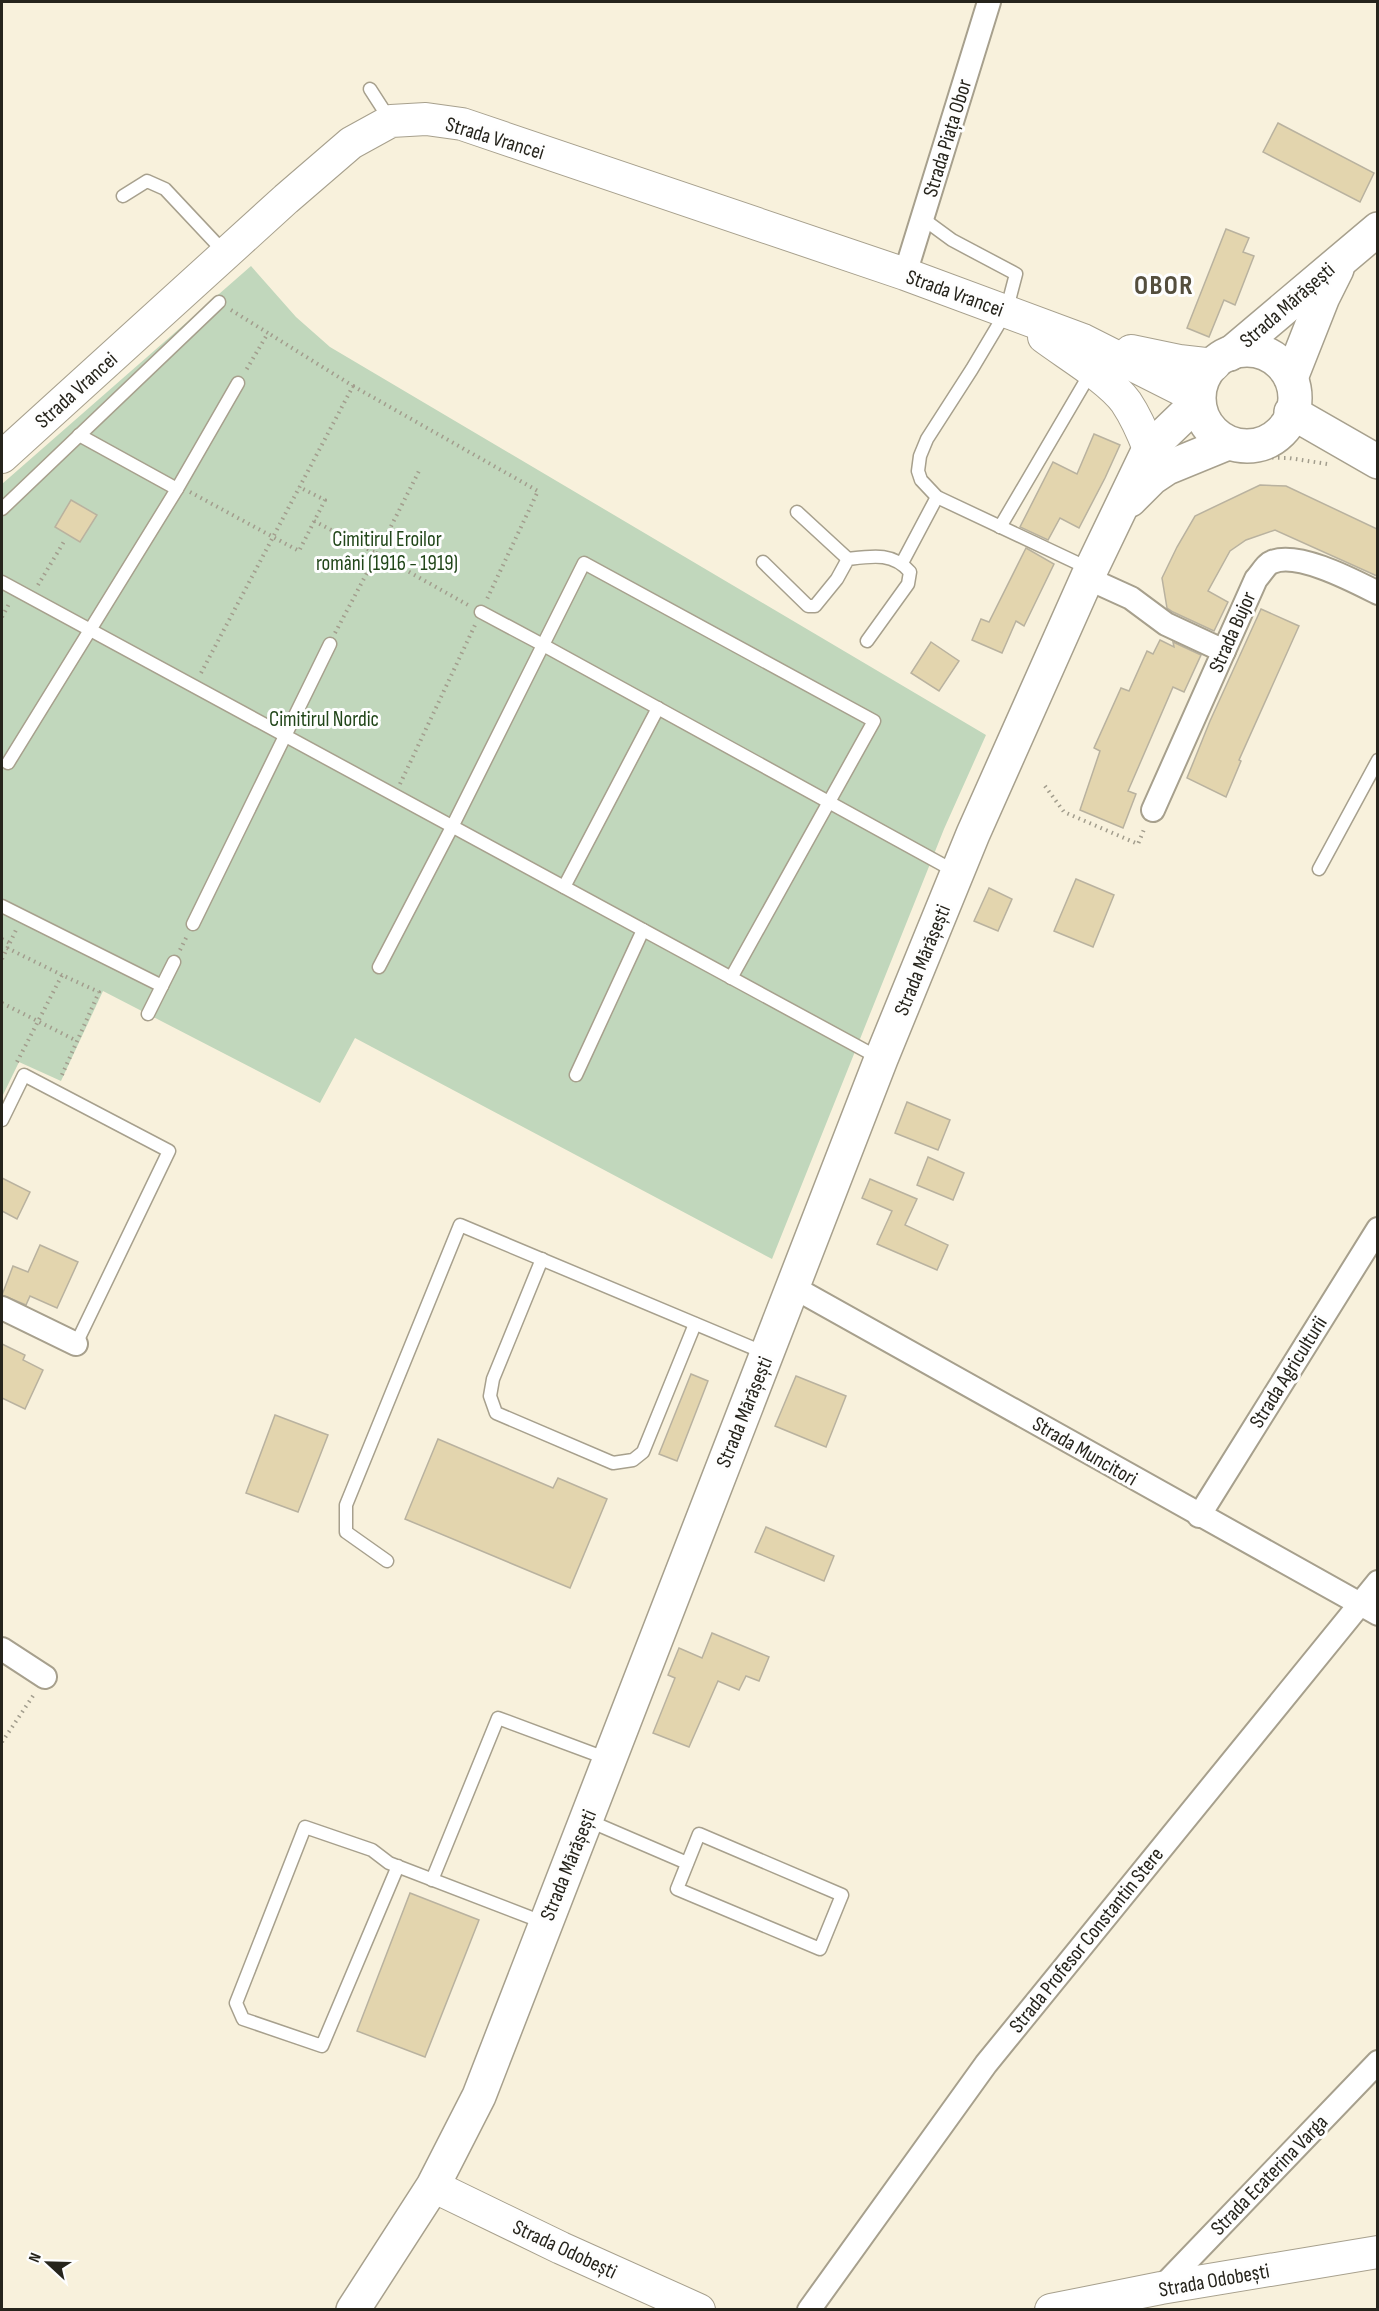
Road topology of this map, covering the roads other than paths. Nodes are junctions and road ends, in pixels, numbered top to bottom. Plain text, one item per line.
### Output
1 (989, 2) edge
2 (370, 89) dead end
3 (391, 121) junction
4 (123, 196) dead end
5 (922, 218) junction
6 (1377, 229) edge
7 (226, 254) junction
8 (1344, 256) junction
9 (905, 274) junction
10 (219, 302) road end
11 (1009, 313) junction
12 (1083, 340) junction
13 (1222, 359) junction
14 (1091, 372) junction
15 (1292, 378) junction
16 (238, 383) road end
17 (1198, 400) junction
18 (1291, 412) junction
19 (79, 435) junction
20 (1149, 449) junction
21 (1237, 450) junction
22 (3, 454) edge
23 (1377, 462) edge
24 (178, 488) junction
25 (937, 497) junction
26 (1123, 507) junction
27 (2, 509) edge
28 (797, 512) dead end
29 (1000, 527) junction
30 (848, 559) junction
31 (763, 562) dead end
32 (902, 562) junction
33 (1089, 574) junction
34 (2, 582) edge
35 (1377, 593) edge
36 (481, 612) road end
37 (90, 631) junction
38 (867, 640) dead end
39 (330, 644) road end
40 (543, 645) junction
41 (1224, 651) junction
42 (657, 708) junction
43 (285, 736) junction
44 (1377, 760) edge
45 (8, 763) dead end
46 (829, 802) junction
47 (1153, 810) road end
48 (452, 827) junction
49 (1319, 869) dead end
50 (958, 873) junction
51 (564, 887) junction
52 (2, 906) edge
53 (193, 924) road end
54 (643, 930) junction
55 (174, 962) road end
56 (379, 967) dead end
57 (731, 978) junction
58 (162, 986) junction
59 (148, 1014) dead end
60 (881, 1059) junction
61 (576, 1075) dead end
62 (2, 1120) edge
63 (1377, 1229) edge
64 (542, 1260) junction
65 (794, 1287) junction
66 (2, 1308) edge
67 (695, 1324) junction
68 (76, 1344) joint
69 (767, 1354) junction
70 (1199, 1516) junction
71 (387, 1561) dead end
72 (1377, 1582) edge
73 (1368, 1609) edge
74 (2, 1649) edge
75 (45, 1677) road end
76 (609, 1760) junction
77 (586, 1820) junction
78 (687, 1863) junction
79 (398, 1866) junction
80 (432, 1880) junction
81 (544, 1923) junction
82 (1377, 2062) edge
83 (433, 2186) junction
84 (1377, 2252) edge
85 (1161, 2288) junction
86 (353, 2310) edge
87 (699, 2310) edge
88 (809, 2310) edge
89 (1051, 2310) edge

1 - 5 street, Strada Piața Obor
2 - 3 lane
3 - 7 street, Strada Vrancei
3 - 9 street, Strada Vrancei
4 - 7 lane
5 - 9 street, Strada Piața Obor
5 - 11 lane
6 - 8 main road, Strada Mărășești
7 - 22 street, Strada Vrancei
8 - 13 main road, Strada Mărășești
8 - 15 main road, Strada Mărășești
9 - 11 street, Strada Vrancei
10 - 19 lane
11 - 12 street, Strada Vrancei
11 - 14 street
11 - 25 lane
12 - 13 street, Strada Vrancei
12 - 17 street, Strada Vrancei
13 - 15 main road
13 - 17 main road
14 - 20 street
14 - 29 lane
15 - 18 main road
16 - 24 lane
17 - 20 main road, Strada Mărășești
17 - 21 main road
18 - 21 main road
18 - 23 main road
19 - 24 lane
19 - 27 lane
20 - 26 main road, Strada Mărășești
21 - 26 main road, Strada Mărășești
24 - 37 lane
25 - 29 lane
25 - 32 lane
26 - 33 main road, Strada Mărășești
28 - 30 lane
29 - 33 lane
30 - 31 lane
30 - 32 lane
32 - 38 lane
33 - 41 street
33 - 50 main road, Strada Mărășești
34 - 37 lane
35 - 41 street, Strada Bujor
36 - 40 lane
37 - 43 lane
37 - 45 lane
39 - 43 lane
40 - 42 lane
40 - 46 lane
40 - 48 lane
41 - 47 street, Strada Bujor
42 - 46 lane
42 - 51 lane
43 - 48 lane
43 - 53 lane
44 - 49 lane
46 - 50 lane
46 - 57 lane
48 - 51 lane
48 - 56 lane
50 - 60 main road, Strada Mărășești
51 - 54 lane
52 - 58 lane
54 - 57 lane
54 - 61 lane
55 - 58 lane
57 - 60 lane
58 - 59 lane
60 - 65 main road, Strada Mărășești
62 - 68 lane
63 - 70 street, Strada Agriculturii
64 - 67 lane
64 - 67 lane
64 - 71 lane
65 - 69 main road, Strada Mărășești
65 - 70 street, Strada Muncitori
66 - 68 street
67 - 69 lane
69 - 76 main road, Strada Mărășești
70 - 73 street, Strada Muncitori
72 - 73 street, Strada Profesor Constantin Stere
73 - 88 street, Strada Profesor Constantin Stere
74 - 75 street
76 - 77 main road, Strada Mărășești
76 - 80 lane
77 - 78 lane
77 - 81 main road, Strada Mărășești
78 - 78 lane
79 - 79 lane
79 - 80 lane
80 - 81 lane
81 - 83 main road, Strada Mărășești
82 - 85 street, Strada Ecaterina Varga
83 - 86 main road, Strada Mărășești
83 - 87 street, Strada Odobești
84 - 85 street, Strada Odobești
85 - 89 street, Strada Odobești

